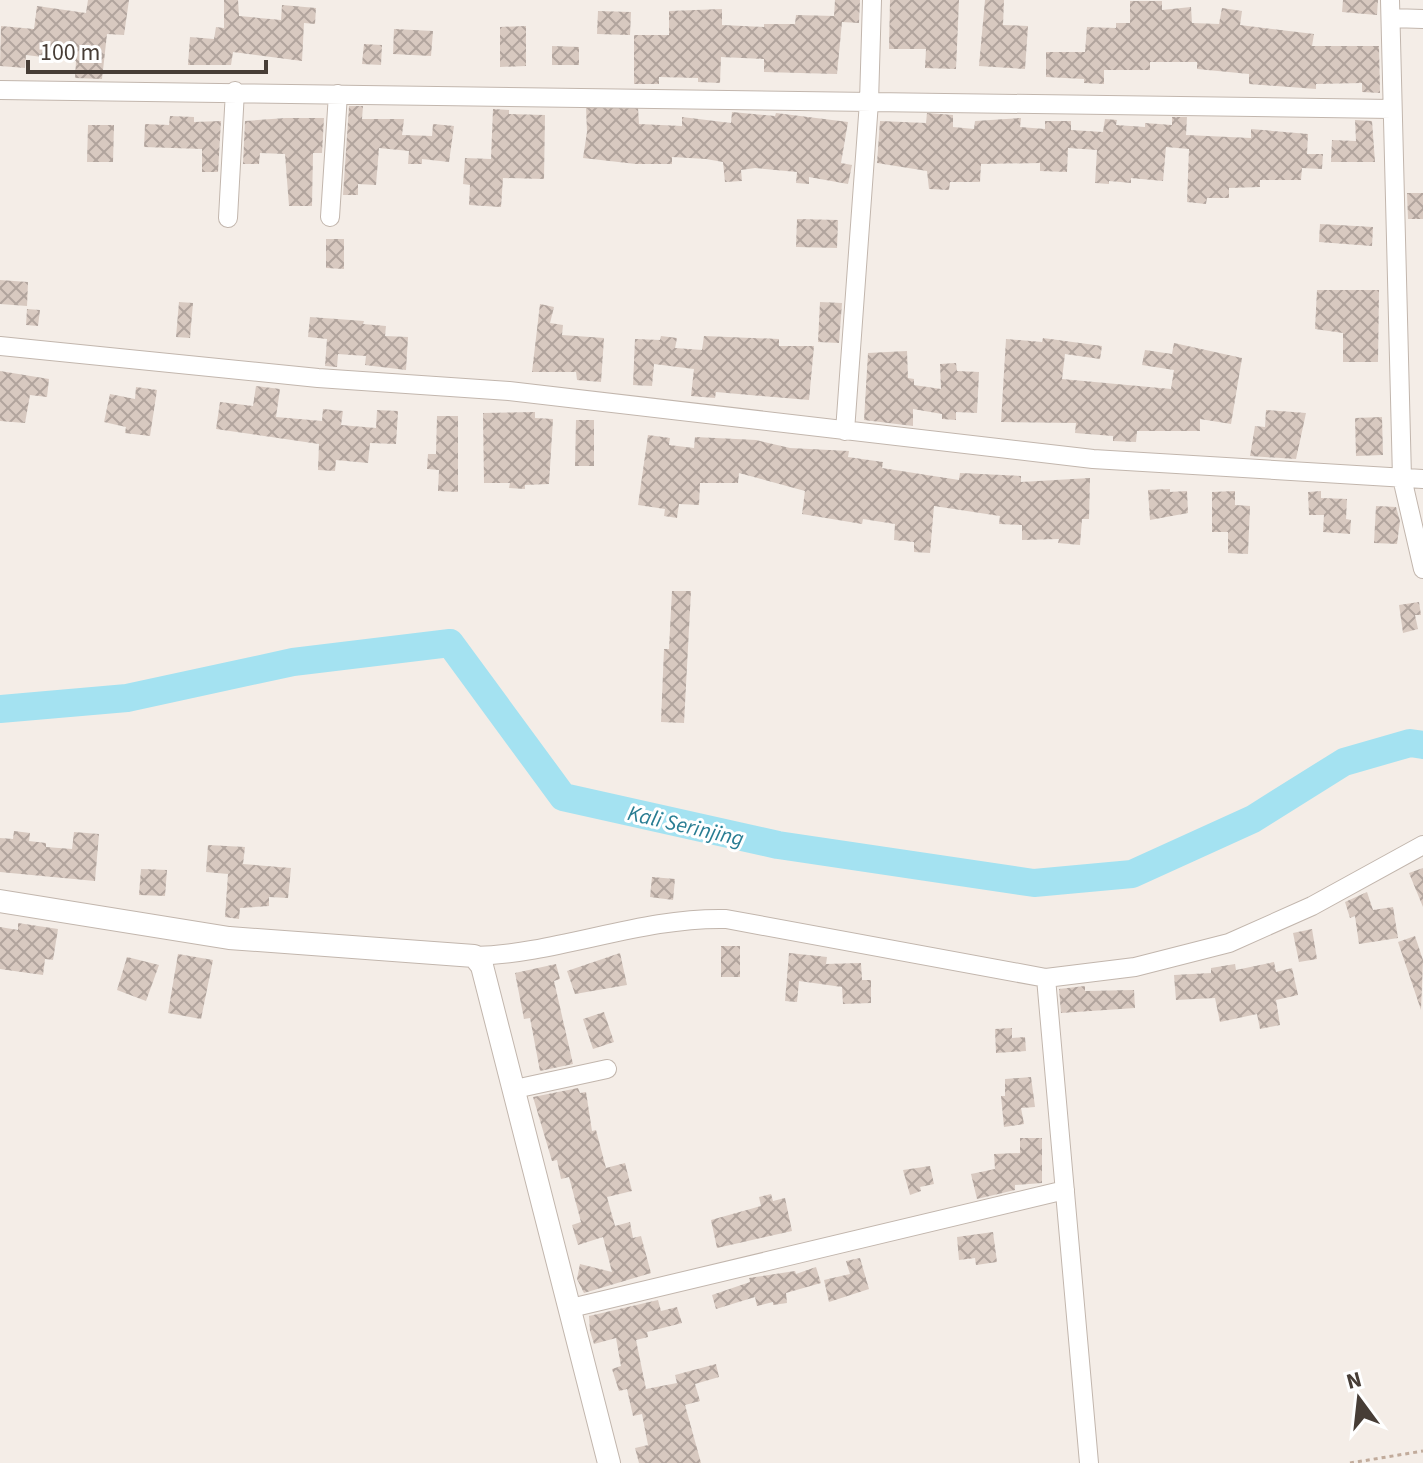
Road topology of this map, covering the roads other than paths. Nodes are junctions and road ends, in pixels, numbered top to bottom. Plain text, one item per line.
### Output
1 (872, 0) edge
2 (1390, 9) edge
3 (1423, 19) edge
4 (0, 90) edge
5 (235, 91) junction
6 (338, 94) junction
7 (869, 102) junction
8 (1392, 109) junction
9 (330, 217) dead end
10 (228, 218) dead end
11 (0, 346) edge
12 (845, 431) junction
13 (1402, 478) junction
14 (1423, 479) edge
15 (1423, 569) edge
16 (1423, 845) edge
17 (0, 901) edge
18 (474, 956) junction
19 (1046, 978) junction
20 (607, 1069) dead end
21 (515, 1089) junction
22 (1065, 1190) junction
23 (571, 1308) junction
24 (609, 1463) edge
25 (1089, 1463) edge

1 - 7 street
2 - 3 street
2 - 8 street
4 - 5 street
5 - 6 street
5 - 10 street
6 - 7 street
6 - 9 street
7 - 8 street
7 - 12 street
8 - 13 street
11 - 12 street
12 - 13 street
13 - 14 street
13 - 15 street
16 - 19 street
17 - 18 street
18 - 19 street
18 - 21 street
19 - 22 street
20 - 21 street
21 - 23 street
22 - 23 street
22 - 25 street
23 - 24 street

